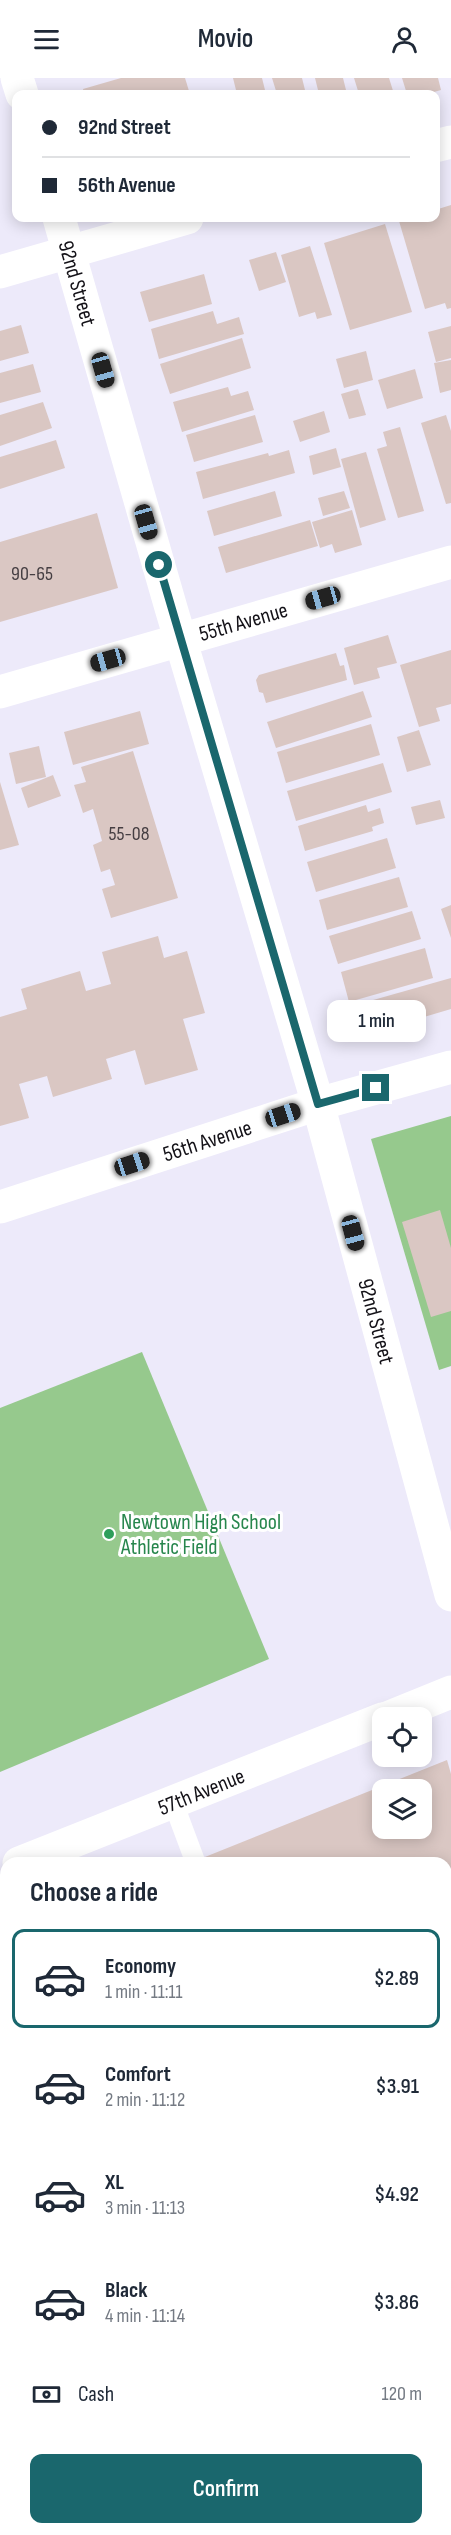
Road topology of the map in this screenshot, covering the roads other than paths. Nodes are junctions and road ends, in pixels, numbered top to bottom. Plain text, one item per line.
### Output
1 (60, 222) edge
2 (173, 222) edge
3 (69, 252) junction
4 (0, 272) edge
5 (451, 562) edge
6 (180, 638) junction
7 (0, 692) edge
8 (451, 1067) edge
9 (318, 1104) junction
10 (0, 1207) edge
11 (451, 1595) edge
12 (451, 1692) edge
13 (414, 1707) edge
14 (372, 1723) edge
15 (173, 1802) junction
16 (34, 1857) edge
17 (194, 1857) edge

1 - 3 street, 92nd Street
2 - 3 street
3 - 4 street
3 - 6 street, 92nd Street
5 - 6 street, 55th Avenue
6 - 7 street, 55th Avenue
6 - 9 street, 92nd Street
8 - 9 street, 56th Avenue
9 - 10 street, 56th Avenue
9 - 11 street, 92nd Street
12 - 13 street
14 - 15 street, 57th Avenue
15 - 16 street, 57th Avenue
15 - 17 lane

